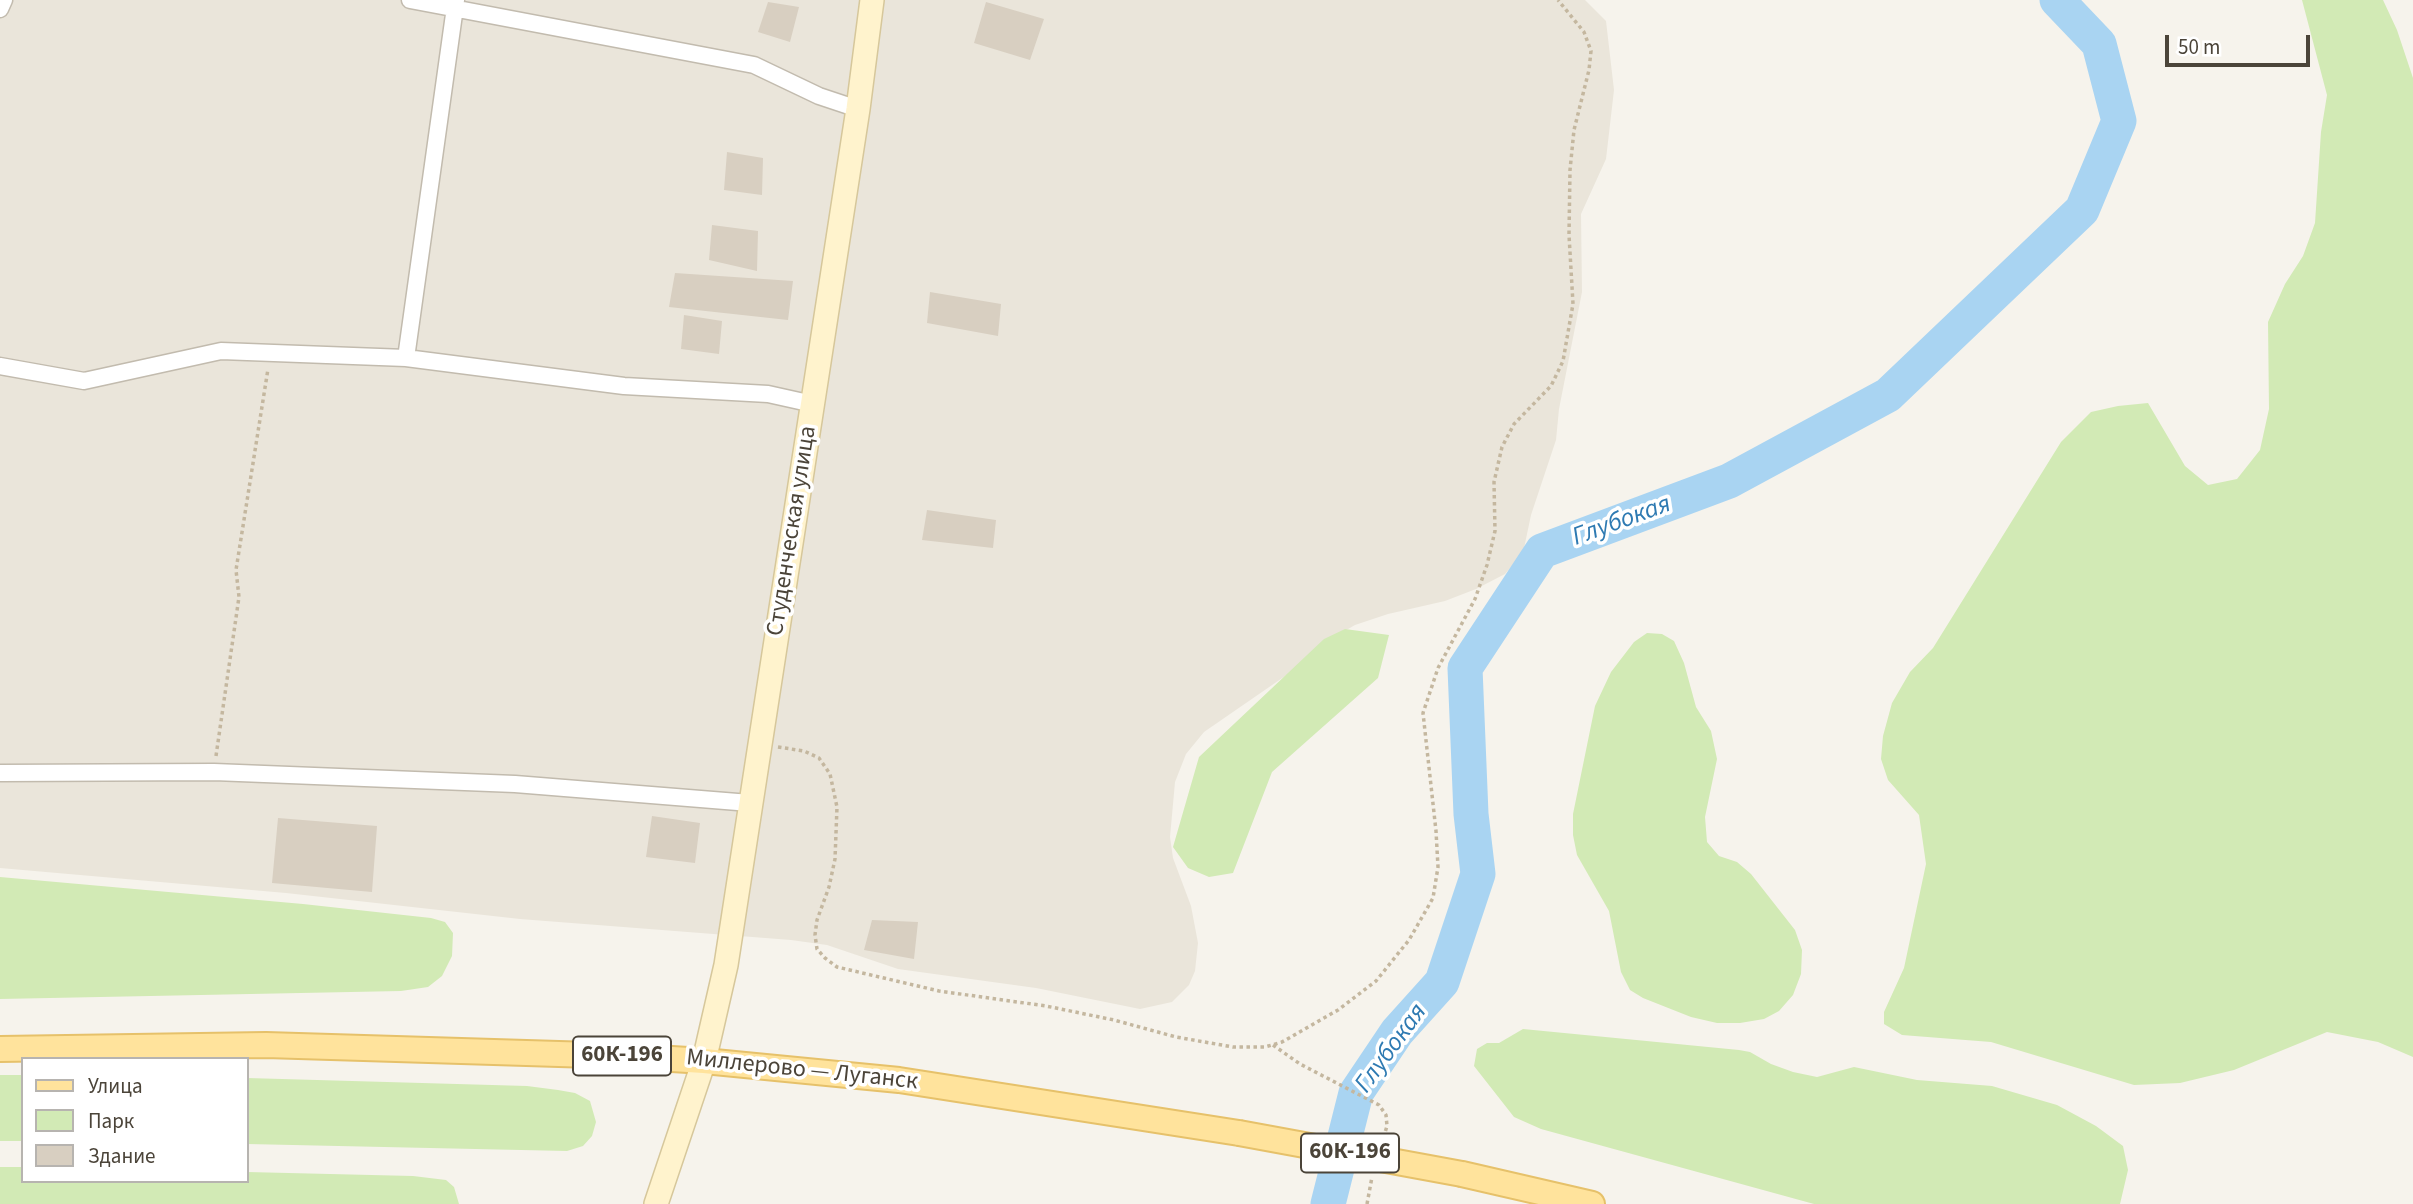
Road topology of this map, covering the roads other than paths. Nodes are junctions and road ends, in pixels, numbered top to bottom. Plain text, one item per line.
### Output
1 (4, 0) edge
2 (410, 0) edge
3 (872, 0) edge
4 (456, 4) edge
5 (0, 9) edge
6 (858, 109) junction
7 (405, 358) junction
8 (0, 366) edge
9 (813, 404) junction
10 (0, 773) edge
11 (750, 803) junction
12 (0, 1049) edge
13 (704, 1061) junction
14 (656, 1204) edge
15 (1592, 1204) edge

1 - 5 street
2 - 4 street
3 - 6 street, Студенческая улица
4 - 6 street
4 - 7 street
6 - 9 street, Студенческая улица
7 - 8 street
7 - 9 street
9 - 11 street, Студенческая улица
10 - 11 street
11 - 13 street, Студенческая улица
12 - 13 main road, Миллерово — Луганск / 60К-196
13 - 14 street, Студенческая улица
13 - 15 main road, Миллерово — Луганск / 60К-196, bridge

